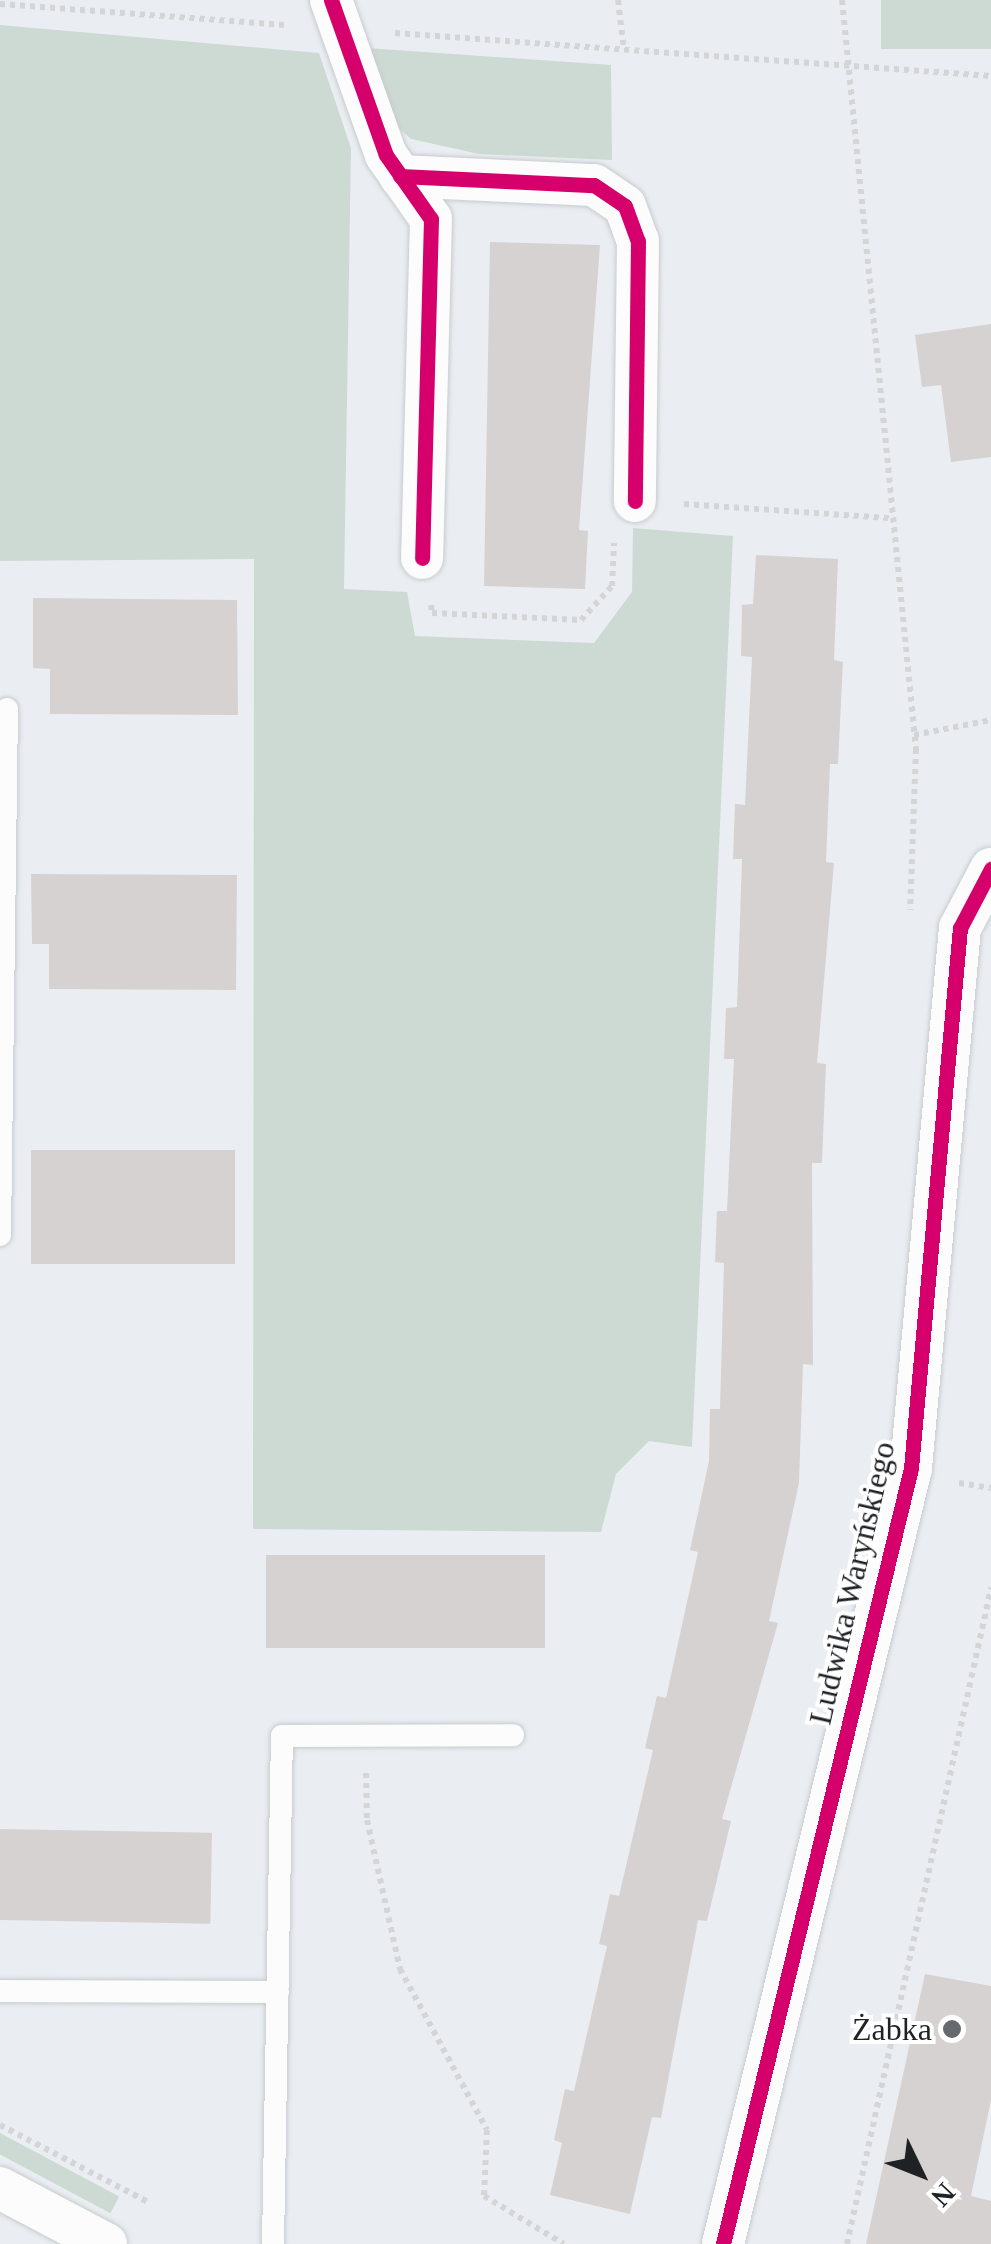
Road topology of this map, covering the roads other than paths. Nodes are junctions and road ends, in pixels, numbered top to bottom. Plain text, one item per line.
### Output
1 (336, 15) edge
2 (400, 176) junction
3 (635, 500) dead end
4 (422, 558) dead end
5 (7, 709) dead end
6 (991, 869) edge
7 (0, 1235) edge
8 (513, 1735) dead end
9 (0, 1990) edge
10 (278, 1992) junction
11 (0, 2188) edge
12 (106, 2244) edge
13 (273, 2244) edge
14 (723, 2244) edge

1 - 2 street
2 - 3 street
2 - 4 street
5 - 7 lane
6 - 14 street, Ludwika Waryńskiego
8 - 10 lane
9 - 10 lane
10 - 13 lane
11 - 12 street

